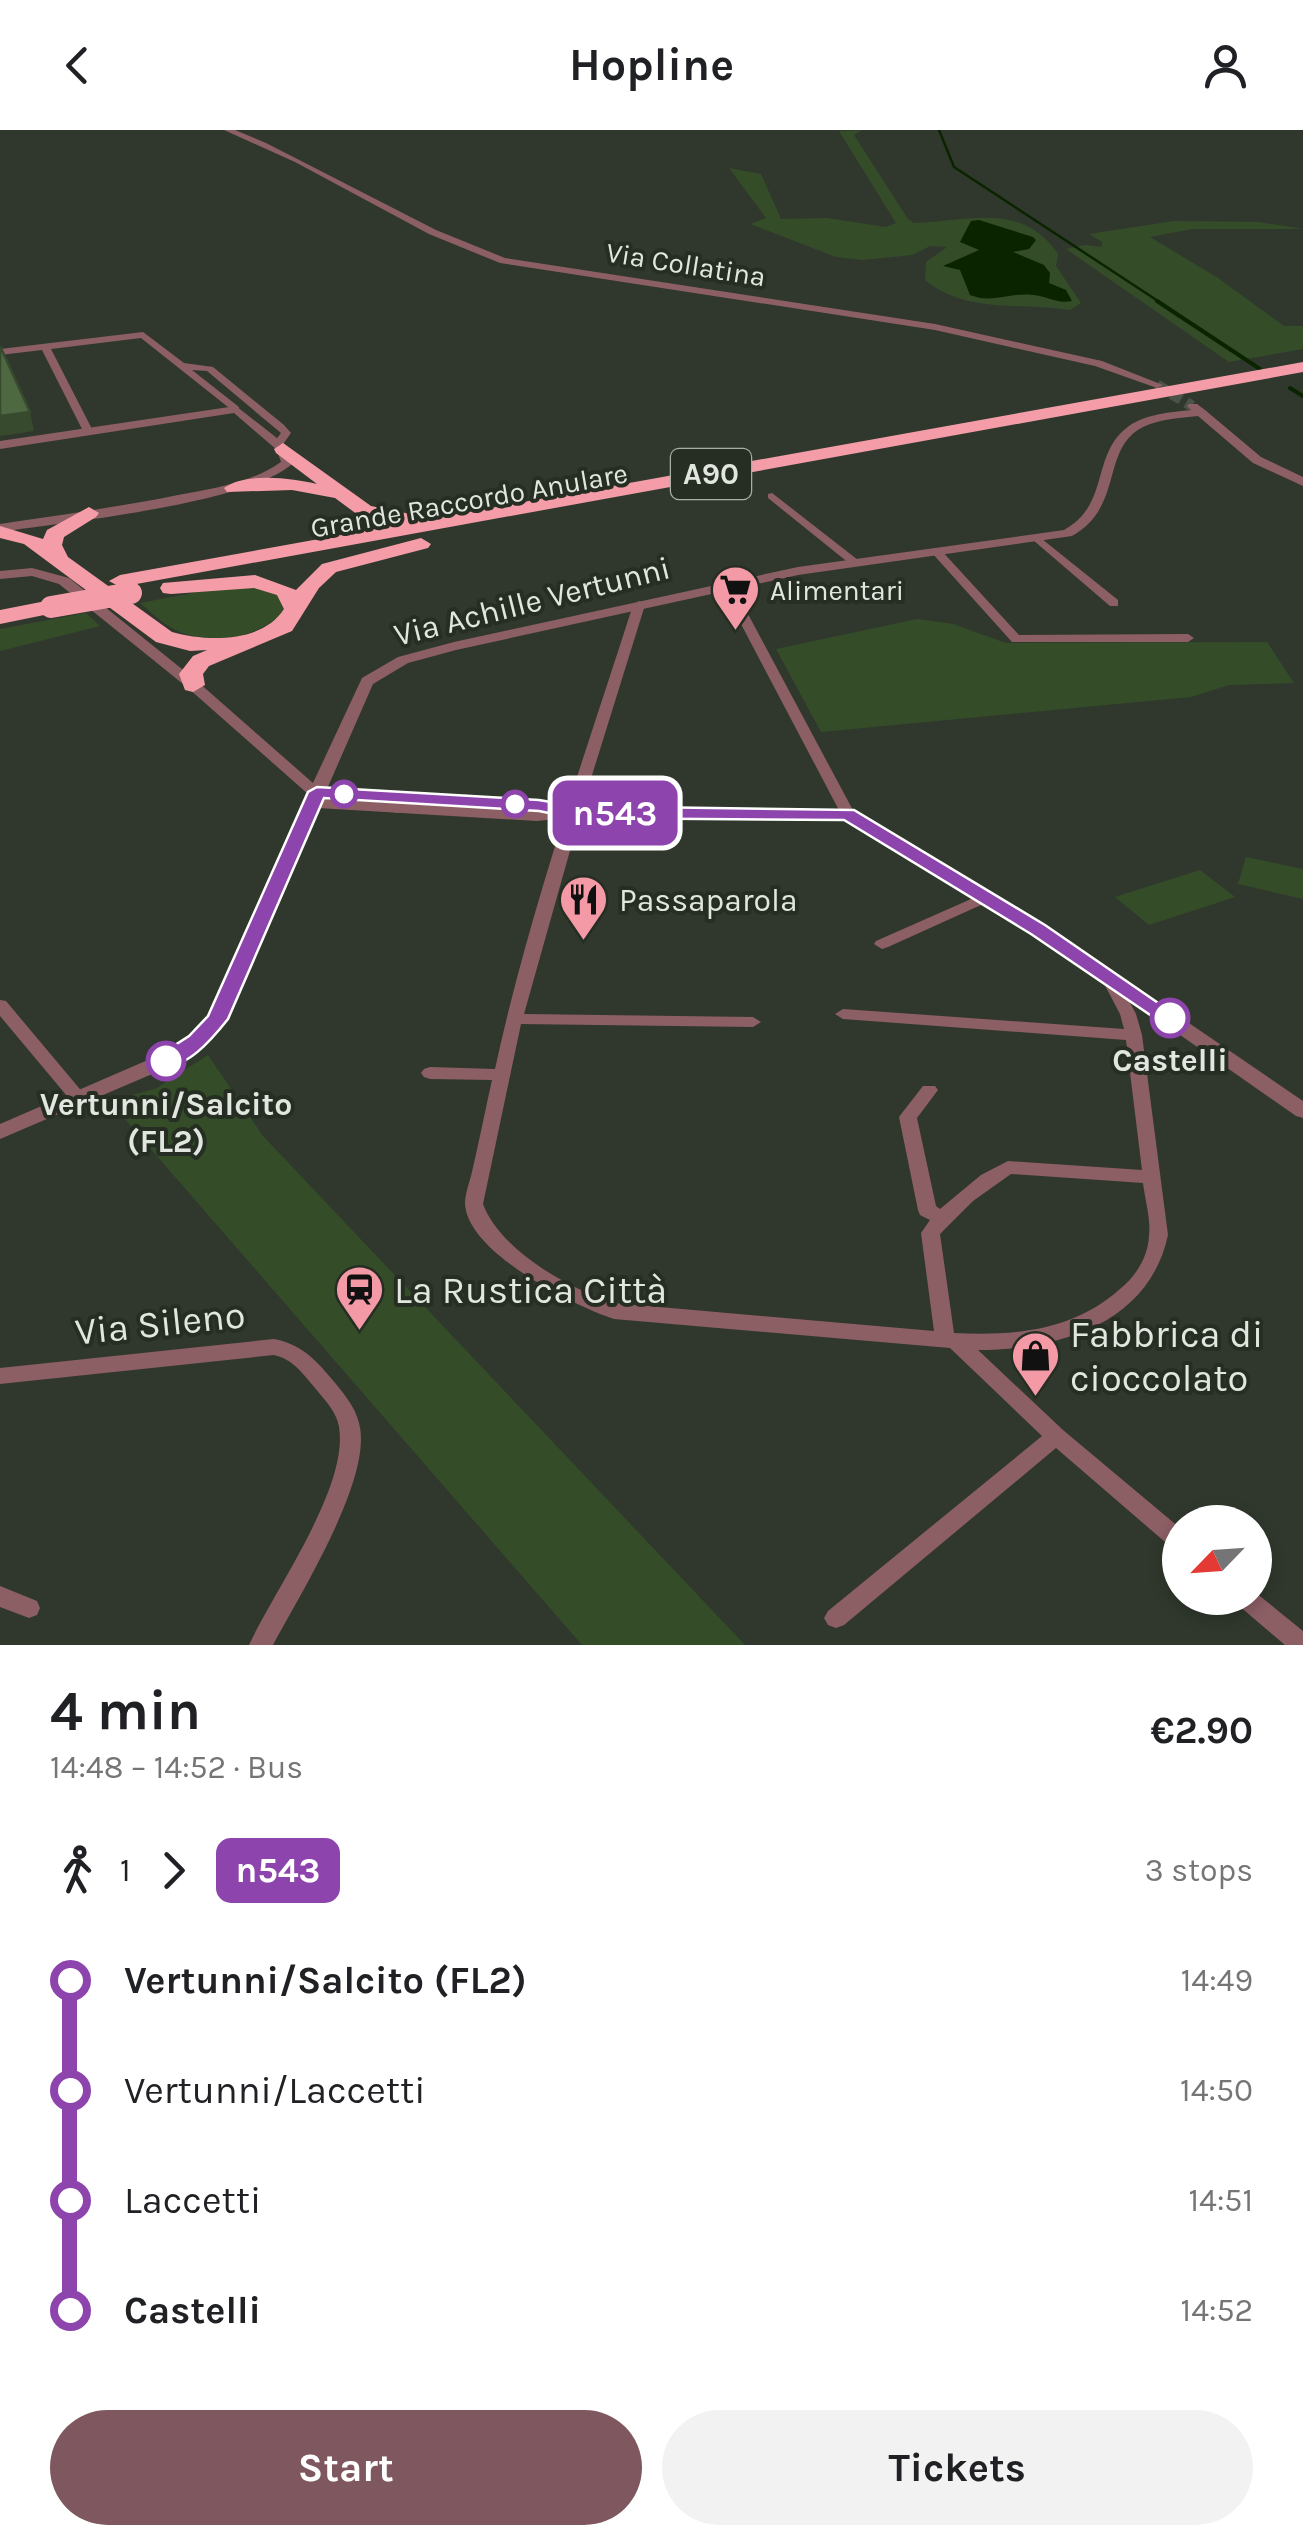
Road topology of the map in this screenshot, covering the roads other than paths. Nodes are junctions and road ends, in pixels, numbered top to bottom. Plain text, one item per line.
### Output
1 (228, 130) edge
2 (45, 346) junction
3 (0, 352) edge
4 (185, 366) junction
5 (1303, 366) edge
6 (1303, 378) edge
7 (1157, 385) tunnel mouth
8 (236, 409) junction
9 (88, 431) junction
10 (0, 445) edge
11 (280, 447) junction
12 (1303, 482) edge
13 (234, 488) junction
14 (772, 496) dead end
15 (563, 501) junction
16 (88, 513) junction
17 (498, 526) junction
18 (0, 530) edge
19 (1037, 538) junction
20 (936, 551) junction
21 (58, 558) junction
22 (854, 562) junction
23 (216, 564) junction
24 (0, 575) edge
25 (727, 586) junction
26 (133, 588) junction
27 (46, 601) junction
28 (0, 603) edge
29 (1114, 604) dead end
30 (640, 605) junction
31 (295, 610) junction
32 (0, 617) edge
33 (270, 633) junction
34 (1188, 638) dead end
35 (193, 686) junction
36 (315, 797) junction
37 (574, 812) junction
38 (848, 814) junction
39 (987, 897) junction
40 (882, 944) dead end
41 (1107, 974) junction
42 (0, 1005) edge
43 (844, 1014) dead end
44 (514, 1020) junction
45 (753, 1022) dead end
46 (1134, 1035) junction
47 (430, 1073) dead end
48 (502, 1074) junction
49 (928, 1090) dead end
50 (78, 1098) junction
51 (1300, 1105) edge
52 (0, 1132) edge
53 (1152, 1178) junction
54 (940, 1218) junction
55 (950, 1340) junction
56 (0, 1376) edge
57 (1056, 1436) junction
58 (1162, 1526) edge
59 (0, 1596) edge
60 (28, 1608) dead end
61 (1266, 1615) edge
62 (836, 1618) dead end
63 (261, 1645) edge
64 (1302, 1645) edge

1 - 7 street, Via Collatina
2 - 3 street
2 - 4 street
2 - 9 street
4 - 8 street
4 - 11 street
5 - 15 highway, Grande Raccordo Anulare / A90
6 - 17 highway, Grande Raccordo Anulare / A90
8 - 9 street
8 - 11 street
9 - 10 street
11 - 13 street
11 - 15 highway
12 - 19 street, Via Achille Vertunni
13 - 16 street
13 - 23 highway
14 - 22 street
15 - 23 highway, Grande Raccordo Anulare / A90
16 - 18 street
16 - 21 highway
17 - 26 highway, Grande Raccordo Anulare / A90
17 - 31 highway
18 - 21 highway
19 - 20 street, Via Achille Vertunni
19 - 29 street
20 - 22 street, Via Achille Vertunni
20 - 34 street
21 - 33 highway
22 - 25 street, Via Achille Vertunni
23 - 26 highway, Grande Raccordo Anulare / A90
24 - 35 street
25 - 30 street, Via Achille Vertunni
25 - 38 street
26 - 27 highway, Grande Raccordo Anulare / A90, bridge
26 - 31 highway
27 - 28 highway, Grande Raccordo Anulare / A90
27 - 32 highway, Grande Raccordo Anulare / A90
30 - 36 street, Via Achille Vertunni
30 - 37 street
31 - 33 highway
33 - 35 highway
35 - 36 street
36 - 37 street
36 - 50 street, Via Achille Vertunni
37 - 38 street
37 - 44 street
38 - 39 street
39 - 40 street
39 - 41 street
41 - 46 street
41 - 51 street
42 - 50 street
43 - 46 street
44 - 45 street
44 - 48 street
46 - 53 street
47 - 48 street
48 - 55 street
49 - 54 street
50 - 52 street, Via Achille Vertunni
53 - 54 street
53 - 55 street
54 - 55 street
55 - 57 street
56 - 63 street, Via Sileno
57 - 58 street
57 - 62 street
59 - 60 street
61 - 64 street

